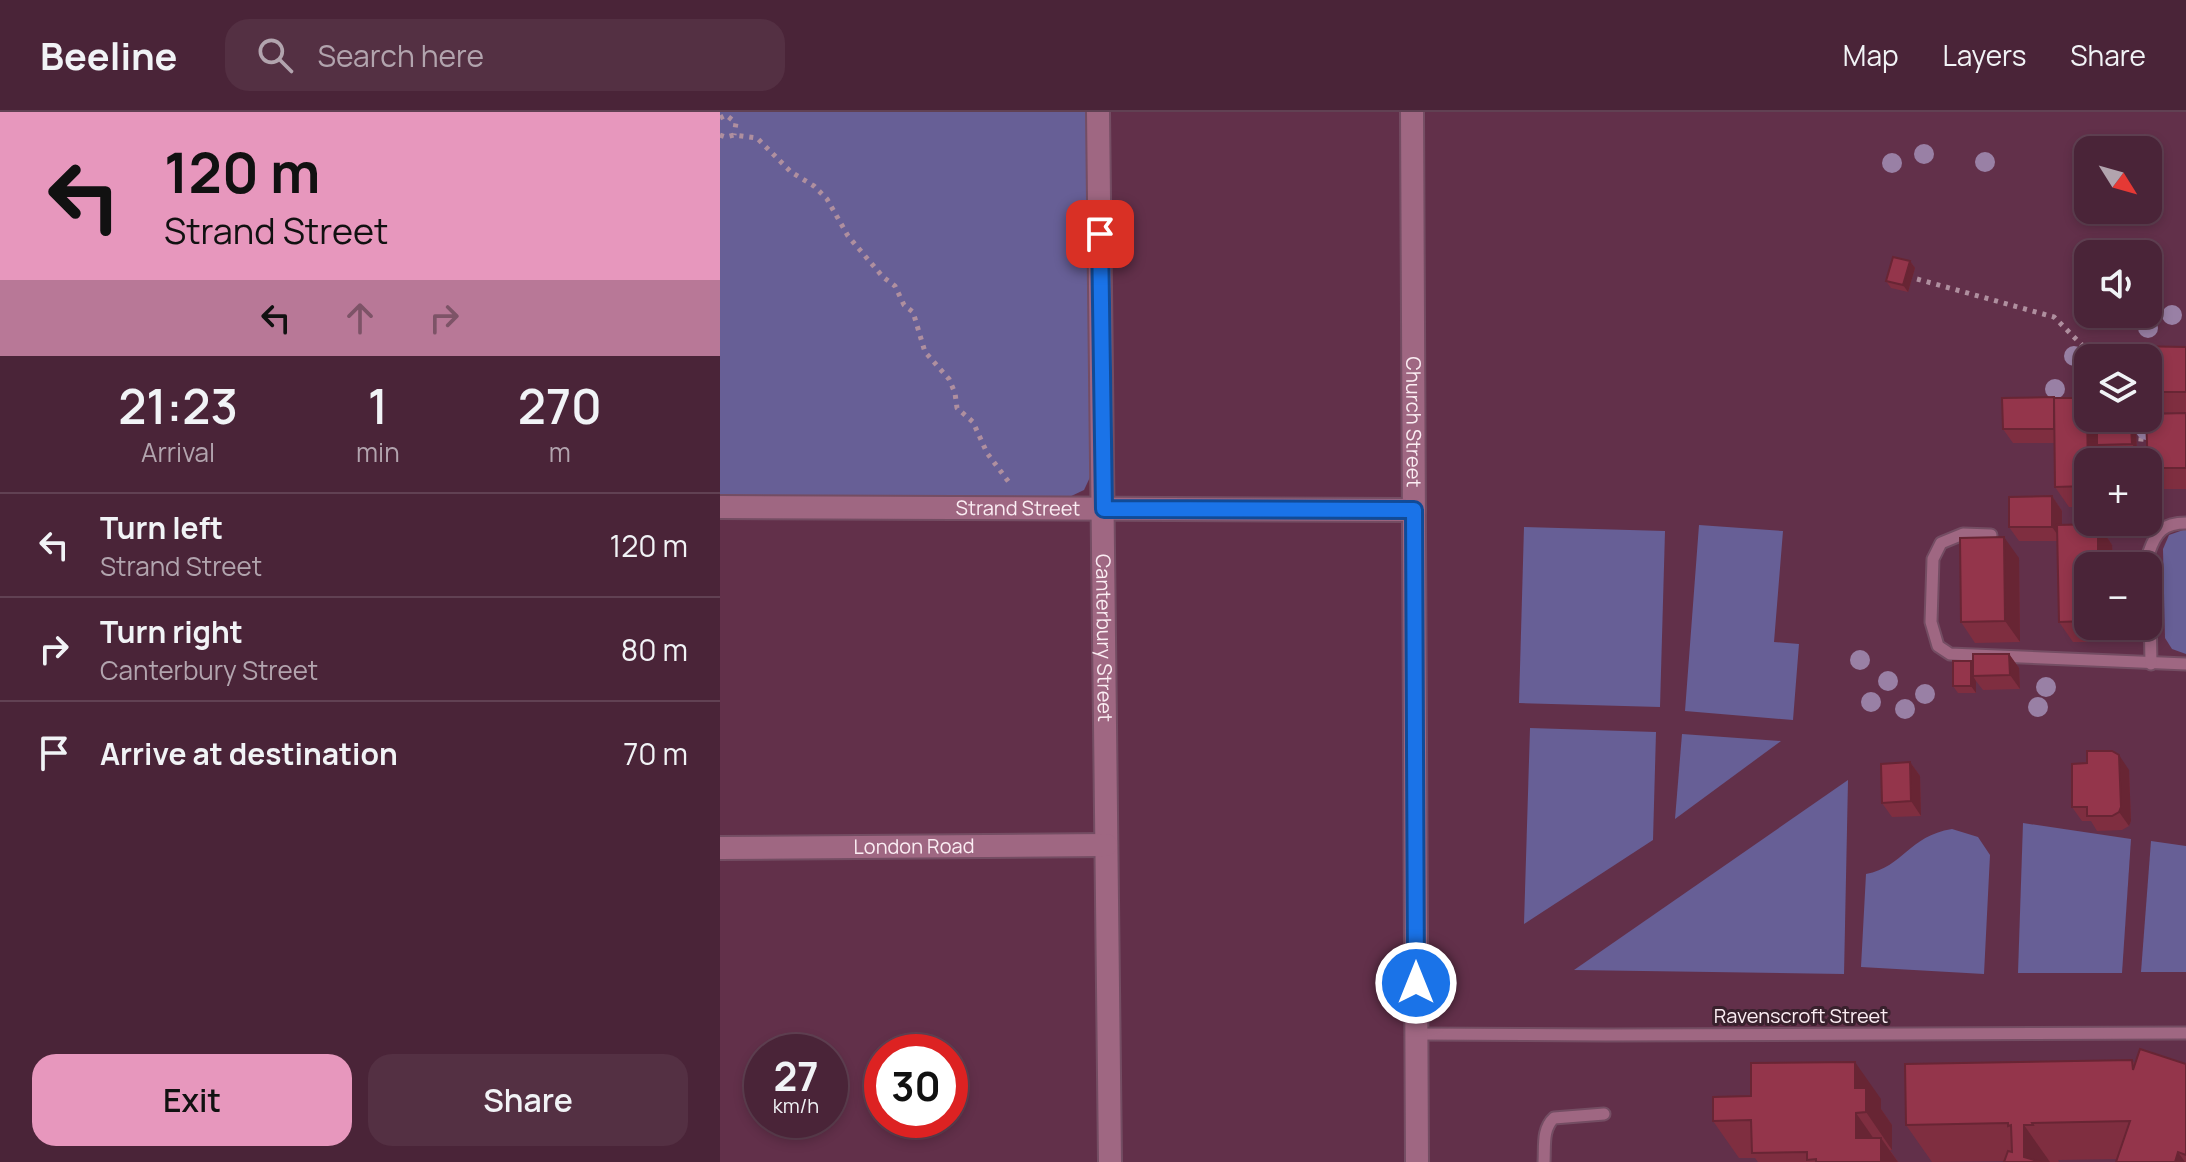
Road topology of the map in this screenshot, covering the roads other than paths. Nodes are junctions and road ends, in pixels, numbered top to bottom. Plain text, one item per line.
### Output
1 (1098, 112) edge
2 (1412, 112) edge
3 (720, 507) edge
4 (1104, 509) junction
5 (1414, 510) junction
6 (2186, 523) edge
7 (1991, 535) edge
8 (2151, 664) junction
9 (2186, 664) edge
10 (1106, 845) junction
11 (720, 848) edge
12 (2186, 1033) edge
13 (1416, 1034) junction
14 (1604, 1114) dead end
15 (1110, 1162) edge
16 (1417, 1162) edge
17 (1544, 1162) edge

1 - 4 street, Canterbury Street
2 - 5 street, Church Street
3 - 4 street, Strand Street
4 - 5 street, Strand Street
4 - 10 street, Canterbury Street
5 - 13 street, Church Street
6 - 8 lane
7 - 8 lane
8 - 9 lane
10 - 11 street, London Road
10 - 15 street, Canterbury Street
12 - 13 lane, Ravenscroft Street
13 - 16 street, Church Street
14 - 17 lane

